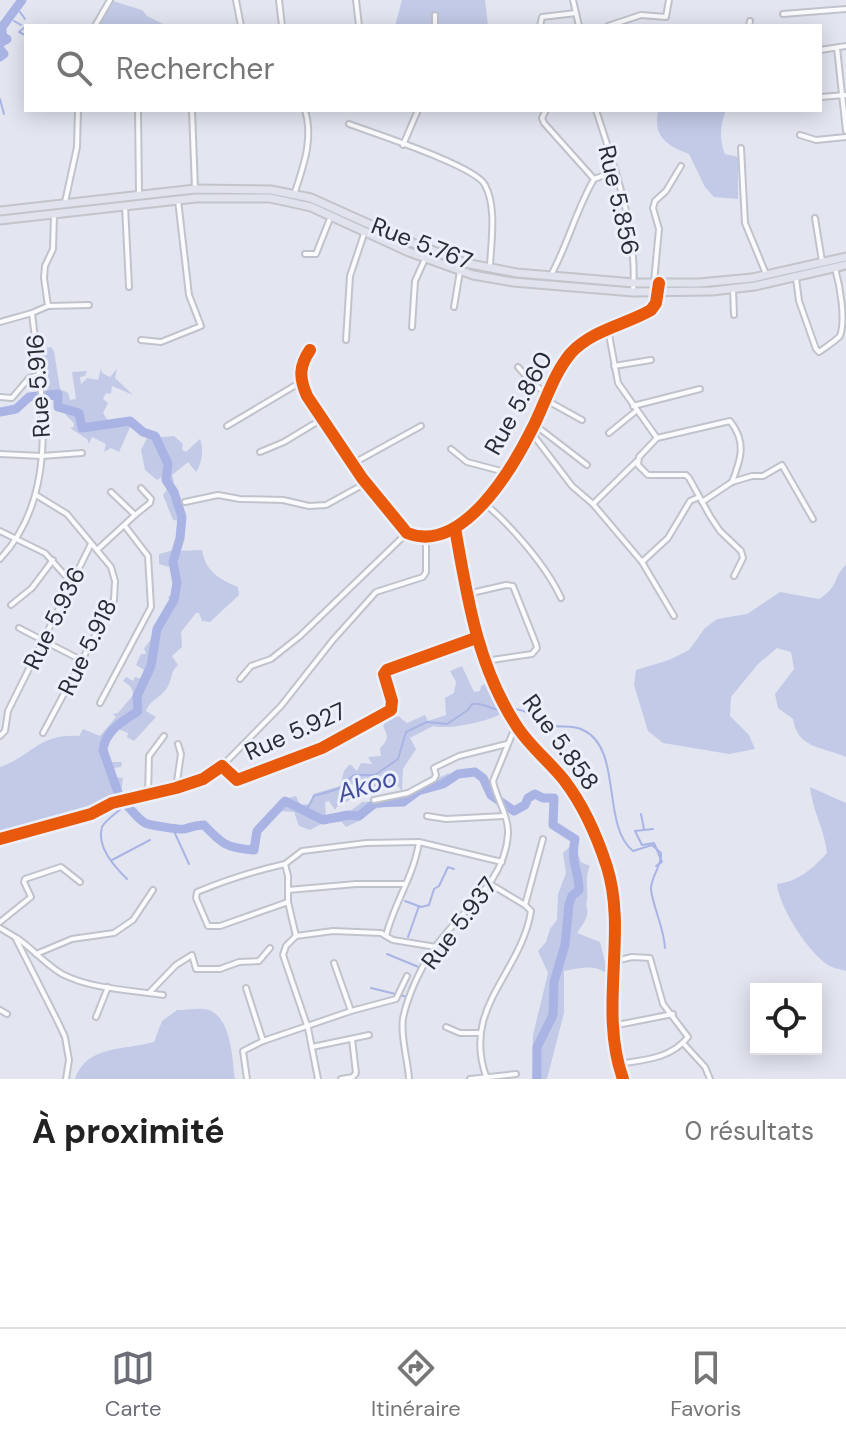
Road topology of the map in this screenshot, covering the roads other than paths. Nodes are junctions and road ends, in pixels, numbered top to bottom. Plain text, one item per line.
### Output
1 (110, 0) edge
2 (236, 0) edge
3 (279, 0) edge
4 (356, 0) edge
5 (573, 0) edge
6 (669, 0) edge
7 (846, 9) edge
8 (576, 13) junction
9 (783, 14) dead end
10 (435, 15) dead end
11 (96, 24) edge
12 (241, 24) edge
13 (282, 24) edge
14 (359, 24) edge
15 (435, 24) edge
16 (540, 24) edge
17 (579, 24) edge
18 (614, 24) edge
19 (846, 46) edge
20 (837, 48) junction
21 (822, 50) edge
22 (843, 95) edge
23 (822, 97) edge
24 (78, 112) edge
25 (138, 112) edge
26 (192, 112) edge
27 (305, 112) edge
28 (417, 112) edge
29 (545, 112) edge
30 (597, 112) edge
31 (349, 124) dead end
32 (846, 134) edge
33 (800, 135) dead end
34 (403, 145) junction
35 (741, 148) dead end
36 (681, 166) dead end
37 (616, 171) junction
38 (594, 179) junction
39 (195, 189) junction
40 (139, 194) junction
41 (293, 197) junction
42 (178, 200) junction
43 (65, 202) junction
44 (125, 205) junction
45 (0, 211) edge
46 (54, 214) junction
47 (331, 215) junction
48 (815, 218) dead end
49 (0, 220) edge
50 (365, 231) junction
51 (305, 254) dead end
52 (846, 257) edge
53 (425, 259) junction
54 (823, 263) junction
55 (846, 265) edge
56 (490, 268) junction
57 (835, 268) junction
58 (460, 271) junction
59 (551, 275) junction
60 (767, 276) junction
61 (796, 278) junction
62 (656, 283) junction
63 (129, 287) dead end
64 (634, 288) junction
65 (733, 289) junction
66 (658, 293) junction
67 (89, 305) dead end
68 (48, 306) junction
69 (454, 307) dead end
70 (32, 313) junction
71 (734, 315) dead end
72 (0, 322) edge
73 (412, 327) dead end
74 (608, 329) junction
75 (141, 340) dead end
76 (346, 340) dead end
77 (310, 350) dead end
78 (651, 360) dead end
79 (614, 366) junction
80 (518, 367) dead end
81 (39, 375) junction
82 (301, 382) junction
83 (700, 389) dead end
84 (0, 397) edge
85 (547, 397) junction
86 (634, 408) junction
87 (322, 419) junction
88 (582, 420) dead end
89 (227, 426) dead end
90 (421, 426) dead end
91 (532, 428) junction
92 (609, 433) dead end
93 (657, 438) junction
94 (451, 449) dead end
95 (260, 452) dead end
96 (82, 453) dead end
97 (0, 454) edge
98 (42, 456) junction
99 (637, 461) junction
100 (352, 464) junction
101 (587, 465) dead end
102 (505, 472) junction
103 (732, 482) junction
104 (366, 483) junction
105 (141, 488) dead end
106 (111, 492) dead end
107 (36, 495) junction
108 (700, 499) junction
109 (185, 502) dead end
110 (484, 503) junction
111 (593, 504) junction
112 (135, 515) junction
113 (813, 519) dead end
114 (125, 526) junction
115 (455, 528) junction
116 (0, 531) edge
117 (407, 533) junction
118 (426, 536) junction
119 (16, 540) junction
120 (91, 544) junction
121 (97, 550) junction
122 (0, 559) edge
123 (53, 560) junction
124 (642, 562) junction
125 (734, 576) dead end
126 (72, 583) junction
127 (467, 594) junction
128 (561, 598) dead end
129 (11, 605) dead end
130 (674, 616) dead end
131 (19, 628) dead end
132 (476, 638) junction
133 (44, 639) junction
134 (83, 661) junction
135 (485, 661) junction
136 (240, 679) dead end
137 (100, 703) dead end
138 (516, 725) junction
139 (43, 733) dead end
140 (0, 736) edge
141 (164, 736) dead end
142 (178, 744) dead end
143 (507, 744) junction
144 (222, 766) junction
145 (176, 788) junction
146 (148, 794) junction
147 (374, 800) dead end
148 (427, 816) dead end
149 (504, 816) junction
150 (0, 839) edge
151 (543, 839) dead end
152 (419, 842) junction
153 (502, 862) junction
154 (285, 864) junction
155 (80, 882) dead end
156 (405, 884) junction
157 (489, 884) junction
158 (153, 890) dead end
159 (288, 890) junction
160 (288, 902) junction
161 (525, 905) junction
162 (0, 925) edge
163 (296, 936) junction
164 (386, 936) junction
165 (15, 937) junction
166 (436, 947) junction
167 (270, 948) dead end
168 (36, 954) junction
169 (612, 962) junction
170 (334, 963) dead end
171 (407, 976) dead end
172 (108, 987) junction
173 (246, 988) dead end
174 (149, 993) junction
175 (163, 995) dead end
176 (0, 1010) edge
177 (351, 1011) junction
178 (7, 1014) dead end
179 (673, 1014) junction
180 (96, 1017) dead end
181 (612, 1026) junction
182 (446, 1027) dead end
183 (308, 1028) junction
184 (479, 1033) junction
185 (369, 1035) dead end
186 (352, 1039) junction
187 (263, 1041) junction
188 (683, 1043) junction
189 (311, 1047) junction
190 (618, 1064) junction
191 (516, 1074) dead end
192 (486, 1078) edge
193 (66, 1079) edge
194 (247, 1079) edge
195 (318, 1079) edge
196 (341, 1079) edge
197 (409, 1079) edge
198 (470, 1079) edge
199 (623, 1079) edge
200 (710, 1079) edge

1 - 11 street
2 - 12 street
3 - 13 street
4 - 14 street
5 - 8 street
6 - 18 street
7 - 9 street
8 - 16 street
8 - 17 street
10 - 15 street
19 - 20 street
20 - 21 street
20 - 22 street
22 - 23 street
22 - 32 street
24 - 43 street
25 - 40 street
26 - 39 street
27 - 41 street
28 - 34 street
29 - 38 street
30 - 37 street, Rue 5.856
31 - 34 street
32 - 33 street
34 - 56 street
35 - 60 street
36 - 62 street
37 - 38 street
37 - 64 street, Rue 5.856
38 - 59 street
39 - 40 highway, Rue 5.767
39 - 41 highway, Rue 5.767
40 - 43 highway, Rue 5.767
41 - 42 highway
41 - 47 highway
41 - 56 highway, Rue 5.767
42 - 44 highway
42 - 75 street
43 - 45 highway, Rue 5.767
44 - 46 highway
44 - 63 street
46 - 49 highway
46 - 68 street, Rue 5.916
47 - 50 highway
47 - 51 street
48 - 54 street
50 - 53 highway
50 - 76 street
52 - 54 highway, Rue 5.767
53 - 58 highway
53 - 73 street
54 - 60 highway, Rue 5.767
55 - 57 highway
56 - 59 highway, Rue 5.767
57 - 61 highway
57 - 61 street
58 - 64 highway
58 - 69 street
59 - 64 highway, Rue 5.767
60 - 62 highway, Rue 5.767
61 - 65 highway
62 - 64 highway, Rue 5.767
62 - 66 street
64 - 66 highway
65 - 66 highway
65 - 71 street
66 - 74 street, Rue 5.860
67 - 68 street
68 - 70 street, Rue 5.916
70 - 72 street
70 - 81 street, Rue 5.916
74 - 79 street
74 - 85 street, Rue 5.860
77 - 82 street
78 - 79 street
79 - 86 street
80 - 85 street
81 - 84 street
81 - 98 street, Rue 5.916
82 - 87 street
82 - 89 street
83 - 86 street
85 - 88 street
85 - 91 street, Rue 5.860
86 - 92 street
86 - 93 street
87 - 95 street
87 - 100 street
90 - 100 street
91 - 101 street
91 - 102 street, Rue 5.860
91 - 111 street
93 - 99 street
93 - 103 street
94 - 102 street
96 - 98 street
97 - 98 street
98 - 107 street, Rue 5.916
99 - 108 street
99 - 111 street
100 - 104 street
102 - 110 street, Rue 5.860
103 - 108 street
103 - 113 street
104 - 109 street
104 - 117 street
105 - 112 street
106 - 112 street
107 - 119 street, Rue 5.916
107 - 120 street, Rue 5.918
108 - 124 street
108 - 125 street
110 - 115 street, Rue 5.860
110 - 128 street
111 - 124 street
112 - 114 street
114 - 121 street
114 - 137 street
115 - 118 street
115 - 127 street, Rue 5.858
116 - 119 street
117 - 118 street
117 - 136 street
118 - 144 street, Rue 5.927
119 - 122 street, Rue 5.916
119 - 123 street
120 - 121 street, Rue 5.918
120 - 126 street, Rue 5.936
121 - 134 street, Rue 5.918
123 - 126 street
123 - 129 street
124 - 130 street
126 - 133 street, Rue 5.936
127 - 132 street, Rue 5.858
127 - 135 street
131 - 133 street
132 - 135 street, Rue 5.858
132 - 144 street, Rue 5.927
133 - 134 street
133 - 140 street, Rue 5.936
134 - 139 street, Rue 5.918
135 - 138 street, Rue 5.858
138 - 143 street, Rue 5.937
138 - 169 street, Rue 5.858
141 - 146 street
142 - 145 street
143 - 147 street
143 - 149 street, Rue 5.937
144 - 145 street, Rue 5.927
145 - 146 street, Rue 5.927
146 - 150 street, Rue 5.927
148 - 149 street
149 - 153 street, Rue 5.937
151 - 161 street
152 - 153 street
152 - 154 street
152 - 156 street
153 - 157 street, Rue 5.937
154 - 159 street
154 - 160 street
155 - 162 street
156 - 159 street
156 - 164 street
157 - 161 street
157 - 166 street, Rue 5.937
158 - 168 street
159 - 160 street
160 - 163 street
161 - 184 street
162 - 165 street
163 - 164 street
163 - 183 street
164 - 166 street
165 - 168 street
165 - 193 street
166 - 197 street, Rue 5.937
167 - 174 street
168 - 172 street
169 - 179 street
169 - 181 street, Rue 5.858
170 - 177 street
171 - 177 street
172 - 174 street
172 - 180 street
173 - 187 street
174 - 175 street
176 - 178 street
177 - 183 street
179 - 181 street
179 - 188 street
181 - 190 street, Rue 5.858
182 - 184 street
183 - 187 street
183 - 189 street
184 - 192 street
185 - 186 street
186 - 189 street
186 - 196 street
187 - 194 street
188 - 190 street
188 - 200 street
189 - 195 street
190 - 199 street, Rue 5.858
191 - 192 street
192 - 198 street

